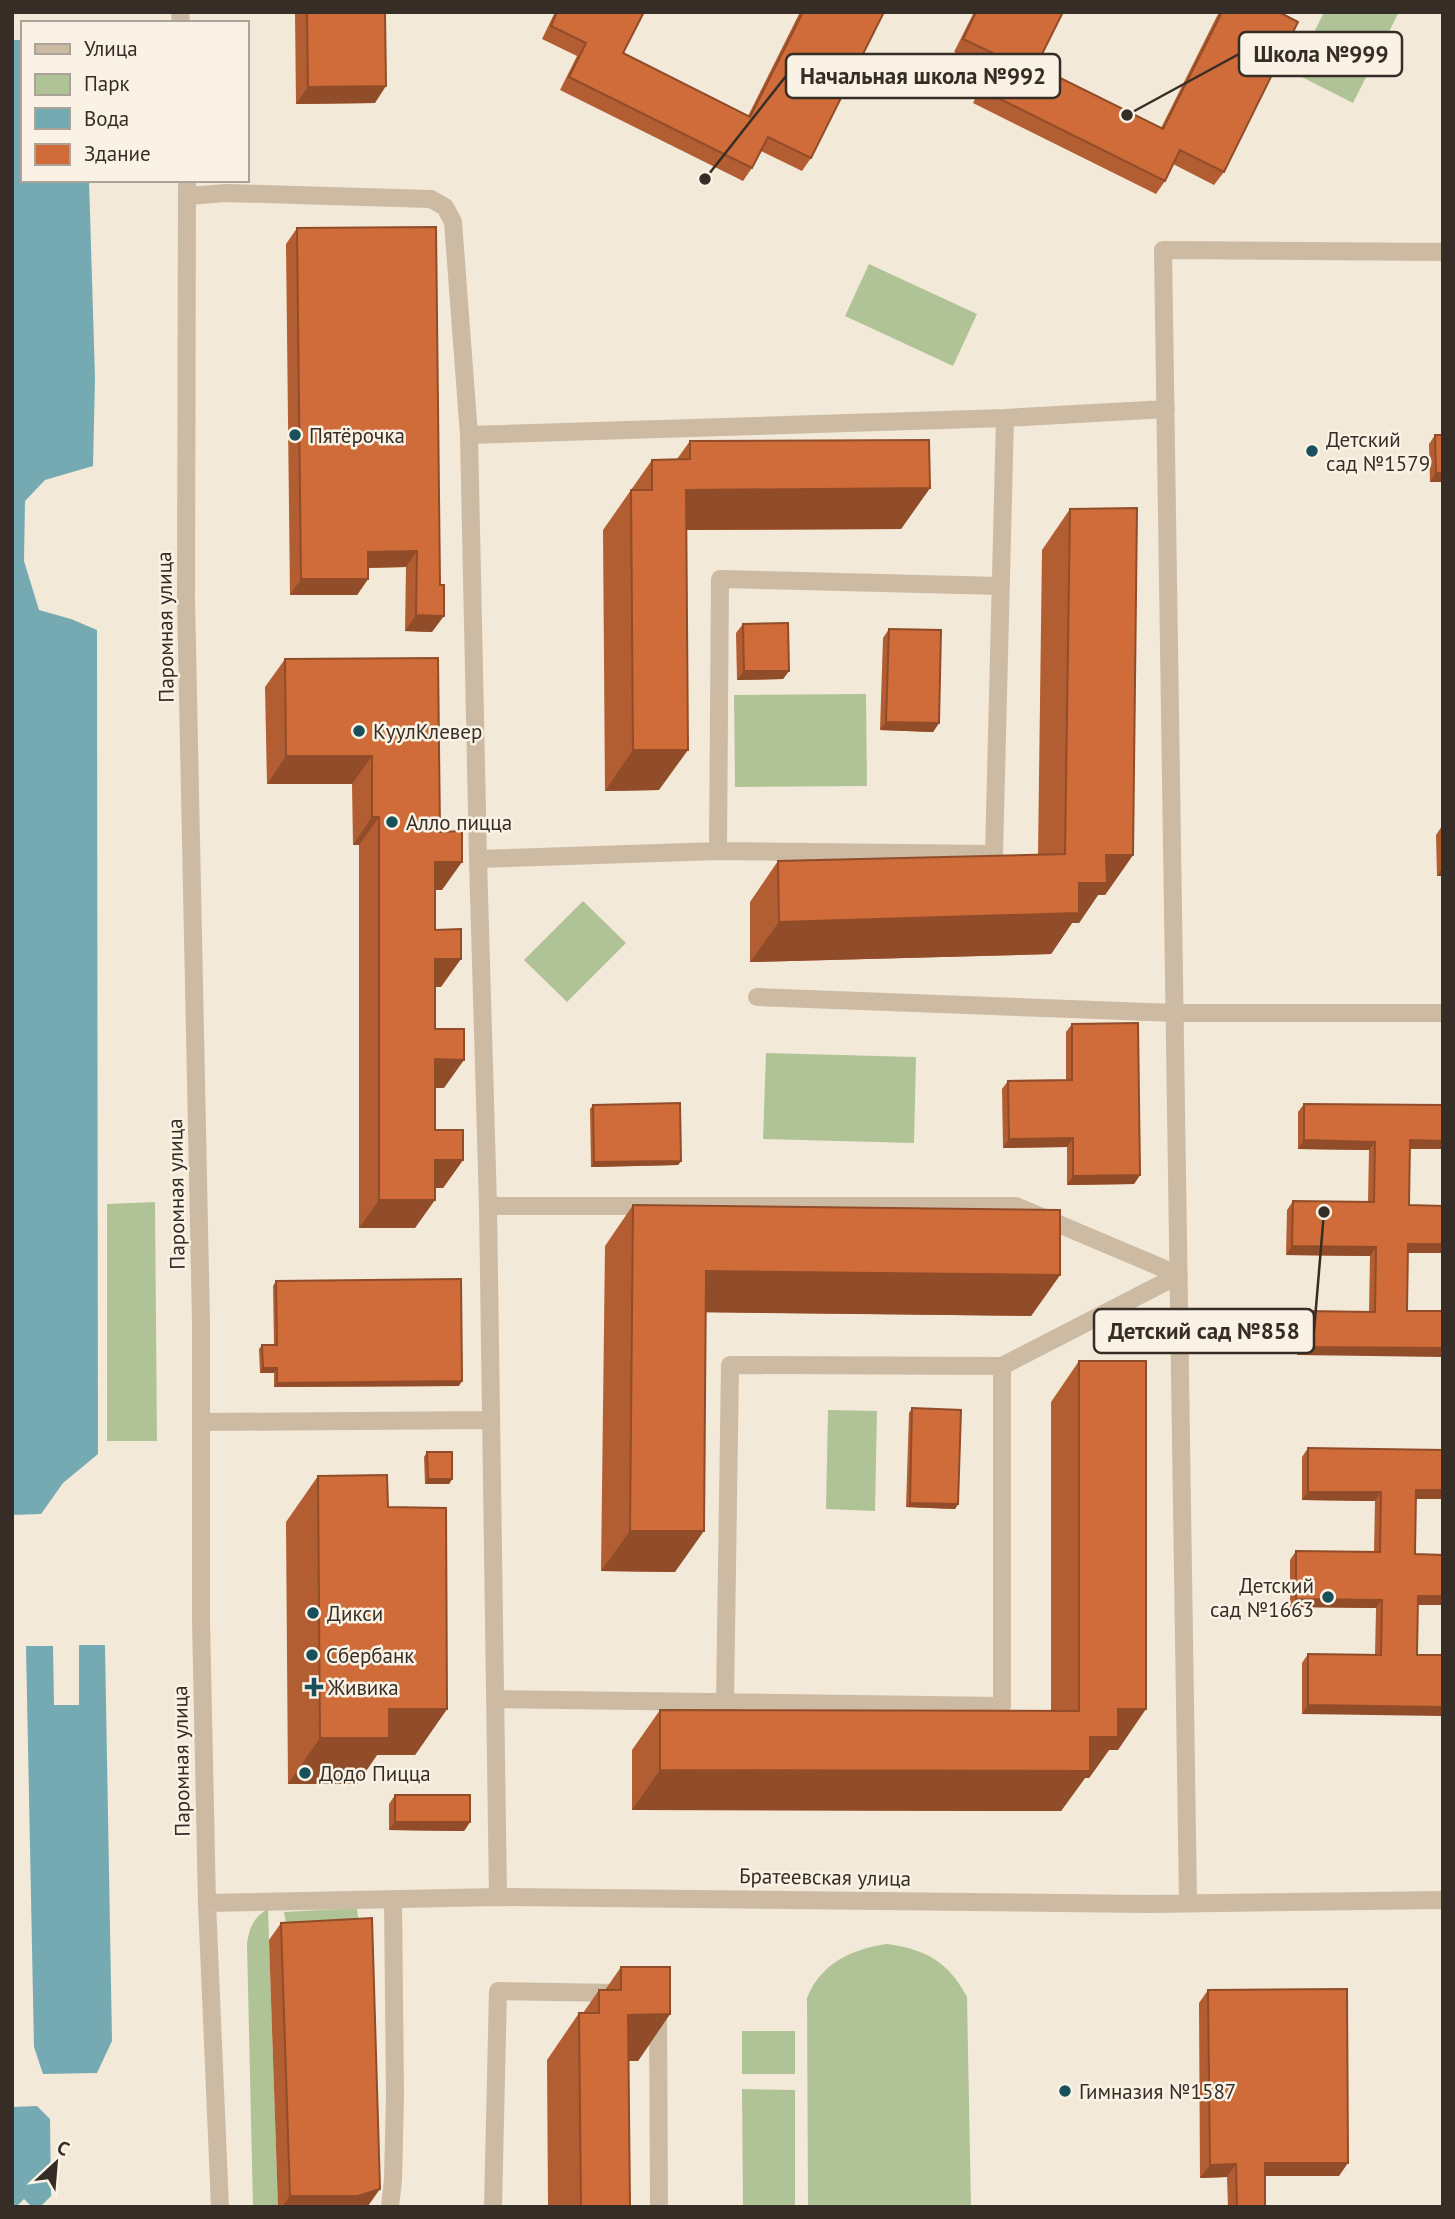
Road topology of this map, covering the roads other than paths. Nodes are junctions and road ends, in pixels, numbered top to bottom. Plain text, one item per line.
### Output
1 (188, 188) edge
2 (1443, 252) edge
3 (1166, 409) junction
4 (1005, 418) junction
5 (469, 435) junction
6 (1001, 586) junction
7 (718, 851) junction
8 (478, 859) junction
9 (757, 997) dead end
10 (1175, 1013) junction
11 (1443, 1013) edge
12 (488, 1206) junction
13 (1179, 1275) junction
14 (1002, 1366) junction
15 (492, 1420) junction
16 (201, 1422) junction
17 (496, 1699) junction
18 (725, 1702) junction
19 (498, 1897) junction
20 (393, 1899) junction
21 (1443, 1900) edge
22 (1188, 1902) junction
23 (206, 1903) junction
24 (631, 1993) edge
25 (657, 1993) edge
26 (220, 2207) edge
27 (390, 2207) edge
28 (493, 2207) edge
29 (659, 2207) edge

1 - 5 street
1 - 16 street, Паромная улица
2 - 3 street
3 - 4 street
3 - 10 street
4 - 5 street
4 - 6 street
5 - 8 street
6 - 7 street
6 - 7 street
7 - 8 street
8 - 12 street
9 - 10 street
10 - 11 street
10 - 13 street
12 - 13 street
12 - 15 street
13 - 14 street
13 - 22 street
14 - 18 street
14 - 18 street
15 - 16 street
15 - 17 street
16 - 23 street, Паромная улица
17 - 18 street
17 - 19 street
19 - 20 street, Братеевская улица
19 - 22 street, Братеевская улица
20 - 23 street, Братеевская улица
20 - 27 street
21 - 22 street, Братеевская улица
23 - 26 street, Паромная улица
24 - 28 street
25 - 29 street

